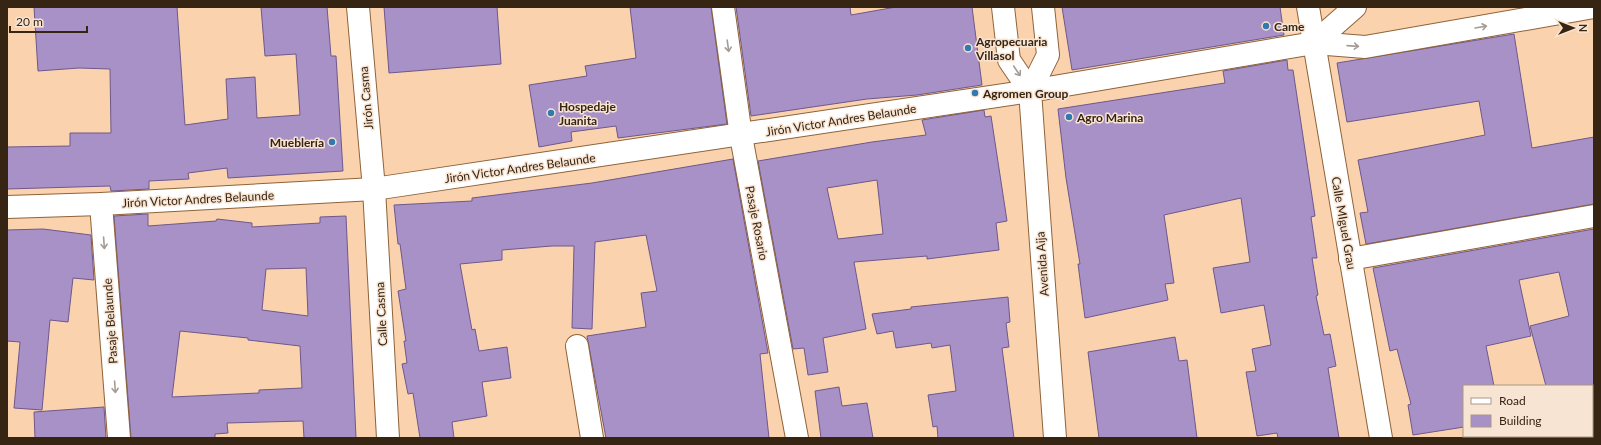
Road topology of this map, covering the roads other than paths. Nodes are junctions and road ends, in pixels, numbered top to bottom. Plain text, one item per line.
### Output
1 (358, 7) edge
2 (722, 7) edge
3 (1003, 7) edge
4 (1043, 7) edge
5 (1308, 7) edge
6 (1355, 7) edge
7 (1594, 7) edge
8 (1314, 43) junction
9 (1030, 91) junction
10 (741, 136) junction
11 (374, 190) junction
12 (101, 204) junction
13 (7, 207) edge
14 (1594, 216) edge
15 (1350, 259) junction
16 (578, 346) dead end
17 (119, 438) edge
18 (388, 438) edge
19 (592, 438) edge
20 (797, 438) edge
21 (1055, 438) edge
22 (1381, 438) edge

1 - 11 street, Jirón Casma
2 -> 10 street, Pasaje Rosario
3 -> 9 street, Avenida Aija
4 - 9 street
5 - 8 street, Calle MIguel Grau
6 - 8 street
8 -> 7 street, Jirón Victor Andres Belaunde
8 - 9 street, Jirón Victor Andres Belaunde
8 - 15 street, Calle MIguel Grau
9 - 10 street, Jirón Victor Andres Belaunde
9 - 21 street, Avenida Aija
10 - 11 street, Jirón Victor Andres Belaunde
10 - 20 street, Pasaje Rosario
11 - 12 street, Jirón Victor Andres Belaunde
11 - 18 street, Calle Casma
12 - 13 street, Jirón Victor Andres Belaunde
12 -> 17 street, Pasaje Belaunde
14 - 15 street
15 - 22 street, Calle MIguel Grau
16 - 19 street

